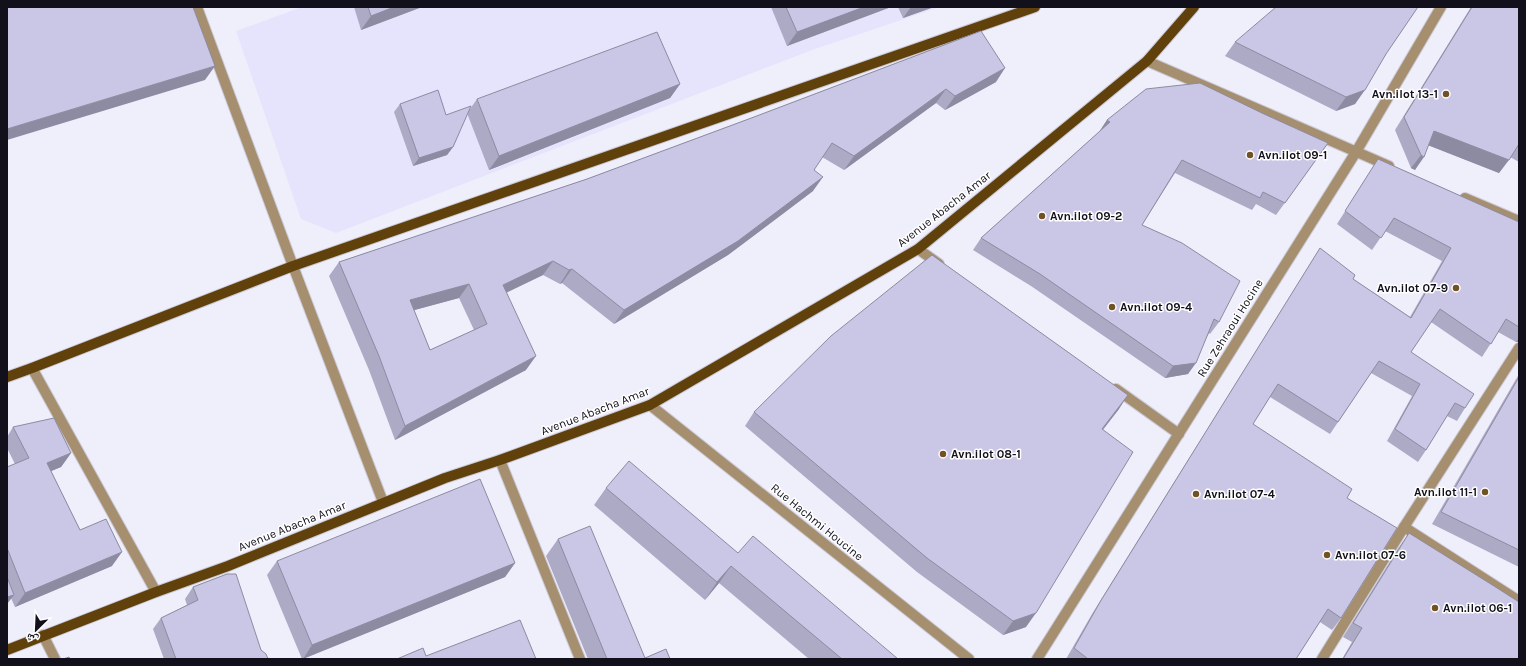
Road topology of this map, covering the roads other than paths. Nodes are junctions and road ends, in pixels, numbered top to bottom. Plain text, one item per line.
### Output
1 (197, 7) edge
2 (1035, 7) edge
3 (1194, 7) edge
4 (1441, 7) edge
5 (1147, 61) junction
6 (1356, 152) junction
7 (1399, 170) edge
8 (1455, 194) edge
9 (1519, 221) edge
10 (918, 250) junction
11 (293, 266) junction
12 (944, 268) edge
13 (1519, 348) edge
14 (32, 368) junction
15 (7, 377) edge
16 (1107, 383) edge
17 (650, 405) junction
18 (1179, 434) junction
19 (500, 460) junction
20 (383, 502) junction
21 (1404, 527) junction
22 (156, 592) junction
23 (1519, 601) edge
24 (43, 636) junction
25 (7, 650) edge
26 (55, 659) edge
27 (580, 659) edge
28 (969, 659) edge
29 (1037, 659) edge
30 (1322, 659) edge

1 - 11 street
2 - 11 main road
3 - 5 main road, Avenue Abacha Amar
4 - 6 street, Rue Zehraoui Hocine
5 - 6 street
5 - 10 main road, Avenue Abacha Amar
6 - 7 street
6 - 18 street, Rue Zehraoui Hocine
8 - 9 street
10 - 12 street
10 - 17 main road, Avenue Abacha Amar
11 - 14 main road
11 - 20 street
13 - 21 street
14 - 15 main road
14 - 22 street
16 - 18 street
17 - 19 main road, Avenue Abacha Amar
17 - 28 street, Rue Hachmi Houcine
18 - 29 street, Rue Zehraoui Hocine
19 - 20 main road, Avenue Abacha Amar
19 - 27 street
20 - 22 main road, Avenue Abacha Amar
21 - 23 street
21 - 30 street
22 - 24 main road, Avenue Abacha Amar
24 - 25 main road, Avenue Abacha Amar
24 - 26 street

